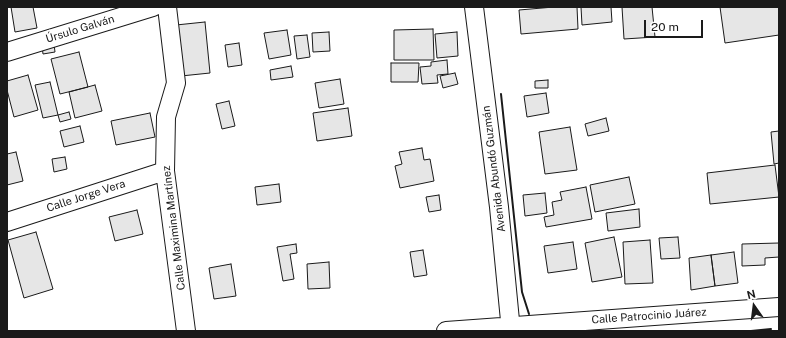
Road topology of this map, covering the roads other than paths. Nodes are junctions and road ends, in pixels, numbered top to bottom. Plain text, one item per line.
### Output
1 (153, 7) edge
2 (167, 7) edge
3 (474, 7) edge
4 (7, 52) edge
5 (165, 171) junction
6 (7, 222) edge
7 (779, 307) edge
8 (510, 329) edge
9 (186, 331) edge
10 (446, 331) edge

1 - 4 street, Úrsulo Galván
2 - 5 street, Calle Maximina Martínez
3 - 8 street, Avenida Abundó Guzmán
5 - 6 street, Calle Jorge Vera
5 - 9 street, Calle Maximina Martínez
7 - 8 street, Calle Patrocinio Juárez
8 - 10 street, Calle Patrocinio Juárez

